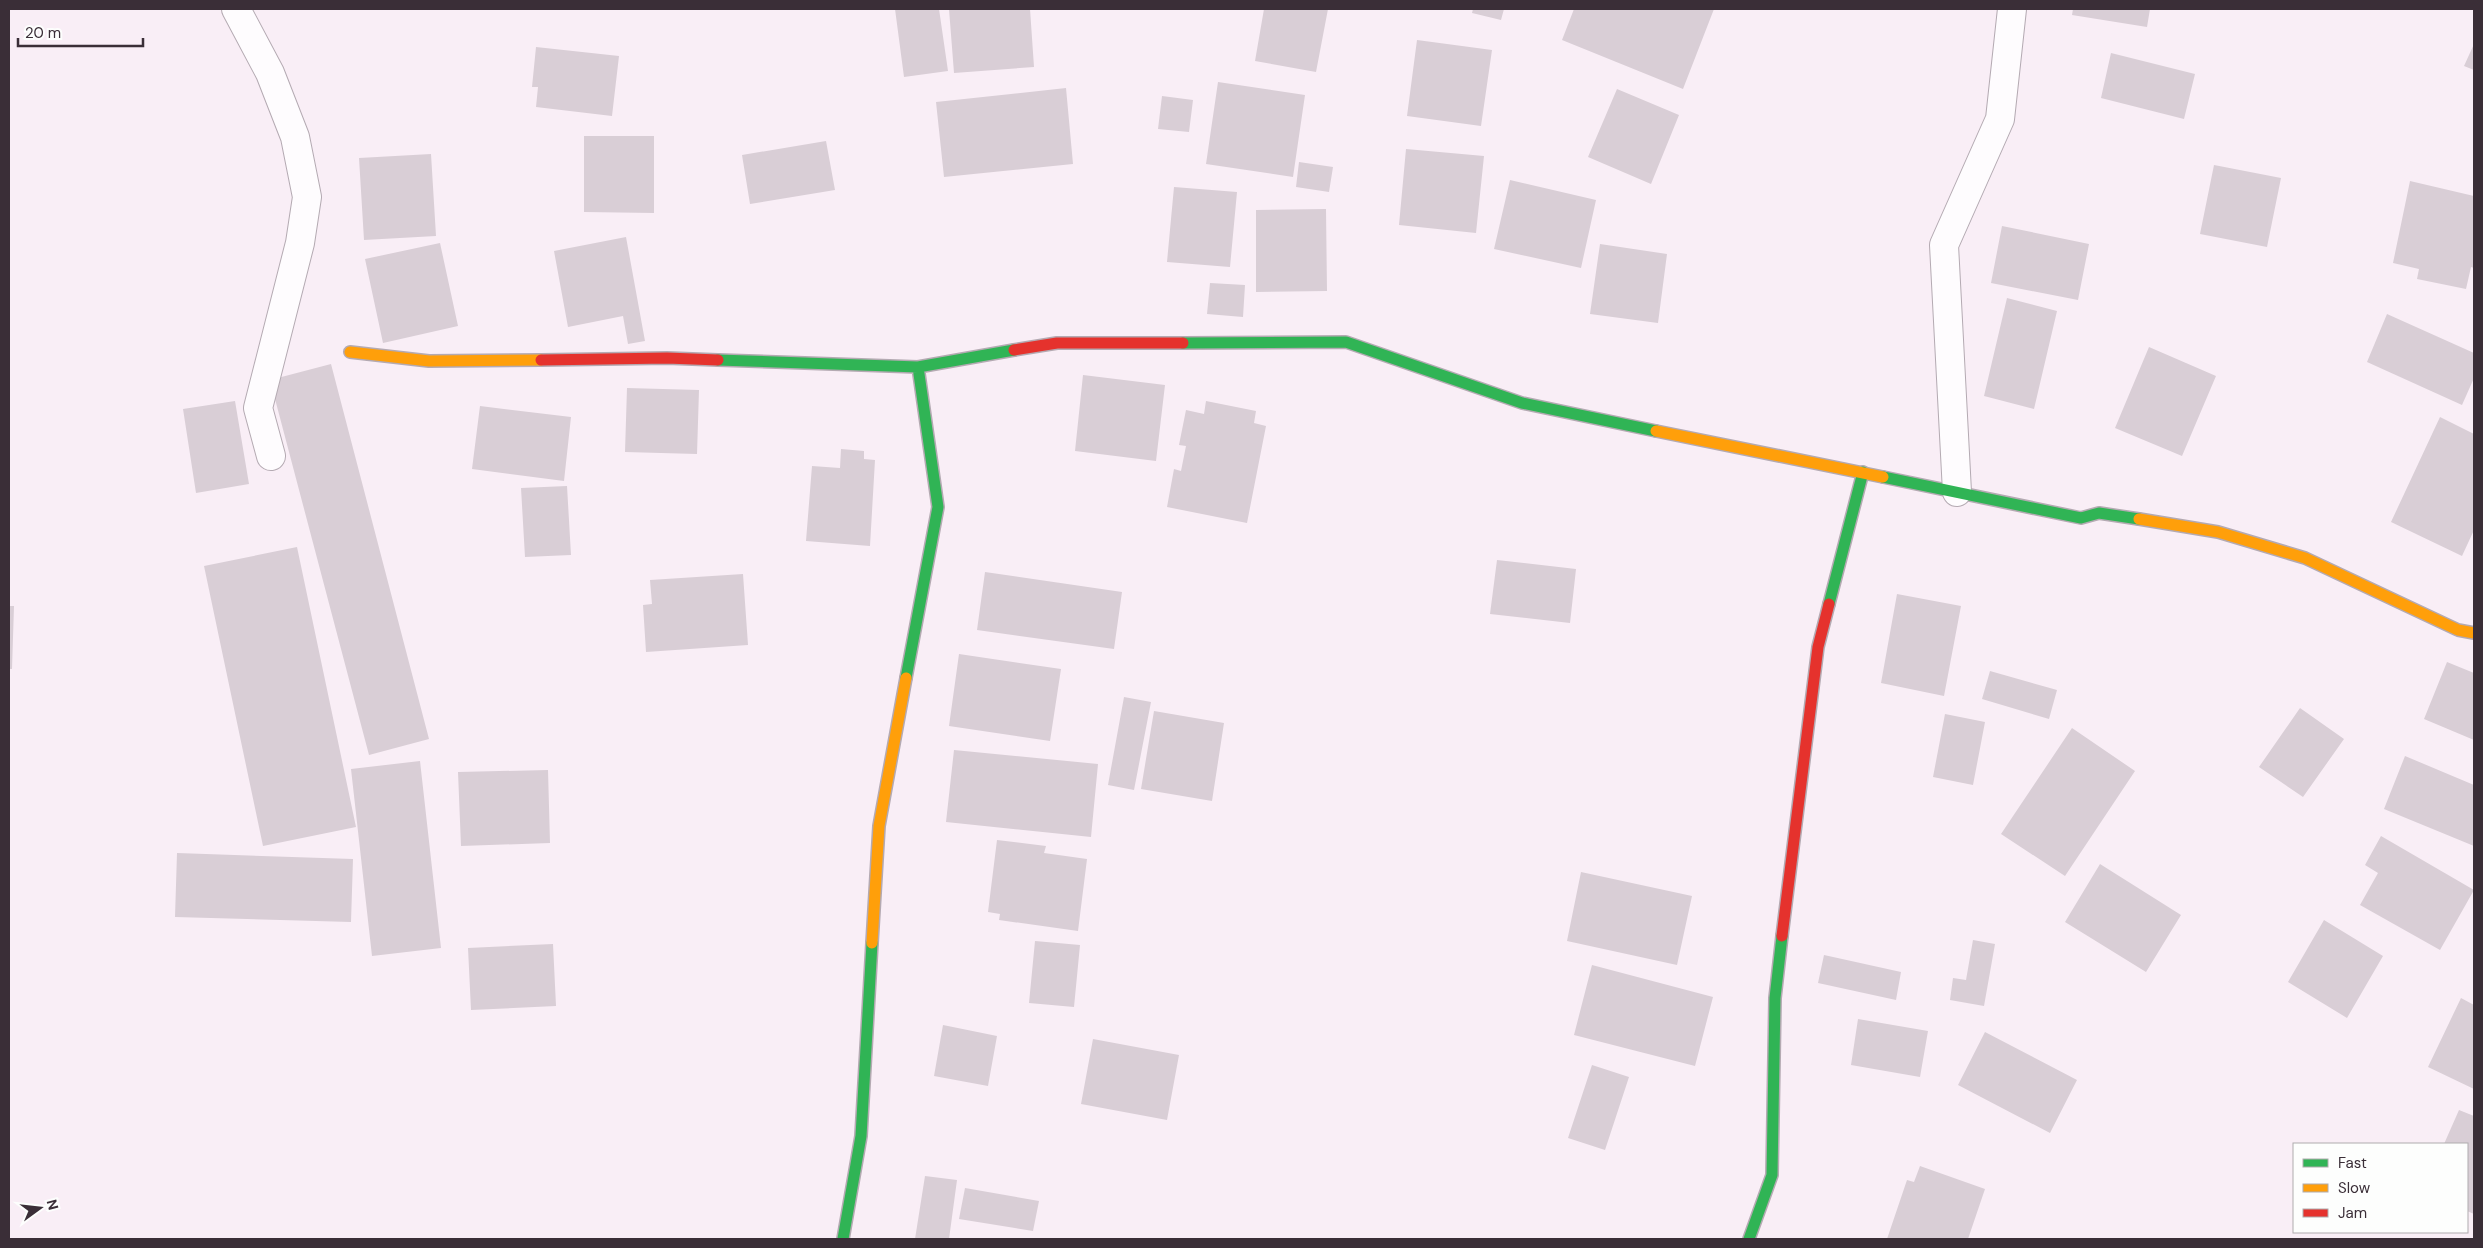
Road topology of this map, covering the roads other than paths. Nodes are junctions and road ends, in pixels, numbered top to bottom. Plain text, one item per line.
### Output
1 (236, 9) edge
2 (2012, 9) edge
3 (350, 352) dead end
4 (918, 367) junction
5 (271, 456) dead end
6 (1862, 472) junction
7 (1957, 492) junction
8 (2474, 633) edge
9 (843, 1239) edge
10 (1749, 1239) edge

1 - 5 street
2 - 7 street
3 - 4 street
4 - 6 street
4 - 9 street
6 - 7 street
6 - 10 street
7 - 8 street

